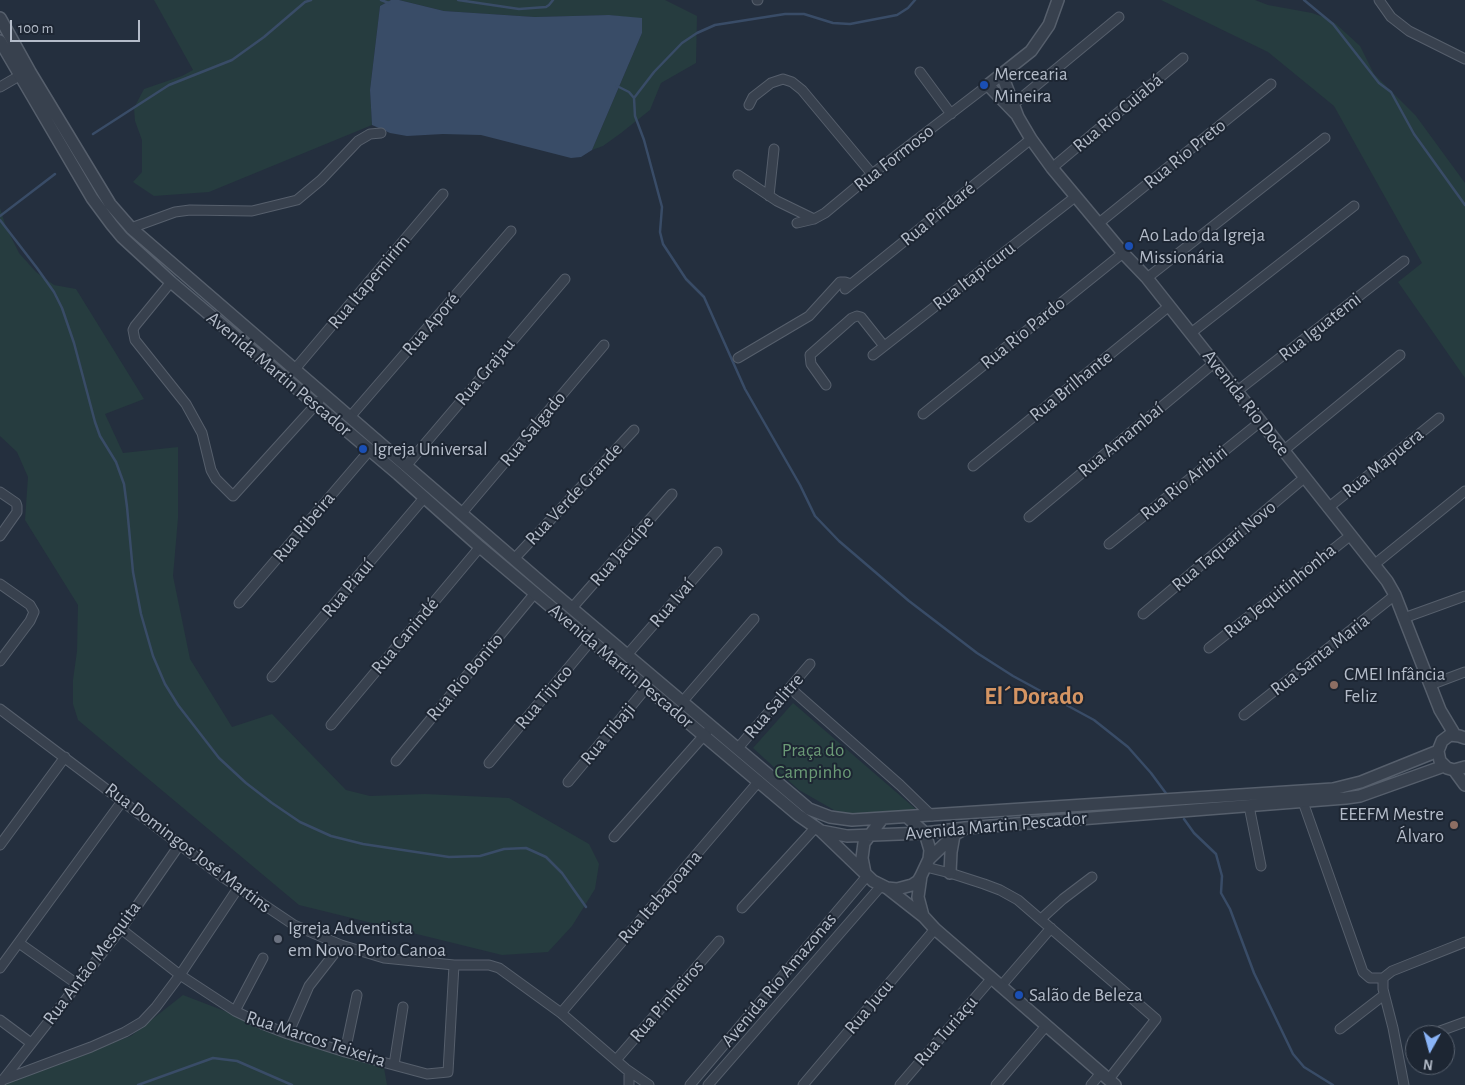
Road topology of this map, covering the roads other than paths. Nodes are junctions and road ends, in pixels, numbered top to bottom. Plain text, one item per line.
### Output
1 (1058, 0) edge
2 (1379, 0) edge
3 (1119, 17) dead end
4 (0, 18) edge
5 (0, 41) edge
6 (1184, 58) dead end
7 (1465, 59) edge
8 (920, 72) dead end
9 (1002, 75) junction
10 (19, 76) junction
11 (1272, 84) dead end
12 (988, 85) junction
13 (0, 87) edge
14 (749, 105) dead end
15 (1011, 106) junction
16 (950, 114) junction
17 (381, 134) dead end
18 (1325, 138) dead end
19 (1031, 139) junction
20 (774, 149) dead end
21 (1052, 168) junction
22 (872, 174) junction
23 (738, 175) dead end
24 (443, 194) dead end
25 (769, 196) junction
26 (1076, 197) junction
27 (1354, 206) dead end
28 (814, 219) junction
29 (797, 223) dead end
30 (1099, 223) junction
31 (131, 228) junction
32 (511, 231) dead end
33 (1123, 253) junction
34 (1404, 262) dead end
35 (1146, 278) junction
36 (565, 279) dead end
37 (171, 282) junction
38 (1168, 307) junction
39 (1191, 334) junction
40 (604, 345) dead end
41 (884, 346) junction
42 (873, 355) dead end
43 (1400, 355) dead end
44 (738, 358) dead end
45 (1214, 363) junction
46 (296, 369) junction
47 (826, 385) dead end
48 (1236, 392) junction
49 (324, 395) junction
50 (316, 405) junction
51 (923, 414) dead end
52 (350, 417) junction
53 (1439, 418) dead end
54 (1260, 422) junction
55 (634, 430) dead end
56 (369, 451) junction
57 (1283, 451) junction
58 (406, 466) junction
59 (973, 466) dead end
60 (1304, 478) junction
61 (1465, 491) edge
62 (0, 492) edge
63 (672, 494) dead end
64 (424, 498) junction
65 (1328, 508) junction
66 (461, 514) junction
67 (1029, 517) dead end
68 (456, 526) junction
69 (485, 535) junction
70 (1351, 535) junction
71 (0, 536) edge
72 (1109, 544) dead end
73 (480, 547) junction
74 (717, 552) dead end
75 (511, 556) junction
76 (1375, 564) junction
77 (0, 584) edge
78 (535, 594) junction
79 (1396, 596) junction
80 (1465, 596) edge
81 (239, 603) dead end
82 (572, 608) junction
83 (1143, 614) dead end
84 (1404, 618) junction
85 (754, 619) dead end
86 (599, 631) junction
87 (591, 640) junction
88 (1209, 648) dead end
89 (627, 655) junction
90 (0, 661) edge
91 (810, 664) dead end
92 (1465, 672) edge
93 (272, 677) dead end
94 (1430, 685) junction
95 (647, 687) junction
96 (790, 688) junction
97 (683, 702) junction
98 (3, 711) edge
99 (1244, 715) dead end
100 (0, 722) edge
101 (331, 725) dead end
102 (712, 726) junction
103 (704, 735) junction
104 (1455, 737) edge
105 (738, 748) junction
106 (1438, 751) junction
107 (65, 757) junction
108 (396, 761) dead end
109 (489, 763) dead end
110 (1455, 767) edge
111 (759, 781) junction
112 (568, 782) dead end
113 (1465, 785) edge
114 (123, 800) junction
115 (1302, 802) junction
116 (1249, 806) junction
117 (932, 816) junction
118 (907, 817) junction
119 (882, 819) junction
120 (965, 828) junction
121 (818, 829) junction
122 (925, 833) junction
123 (954, 835) junction
124 (868, 836) junction
125 (614, 837) dead end
126 (0, 844) edge
127 (180, 844) junction
128 (1261, 866) dead end
129 (925, 867) junction
130 (950, 873) junction
131 (866, 874) junction
132 (1092, 877) dead end
133 (238, 888) junction
134 (884, 888) junction
135 (742, 908) dead end
136 (924, 917) junction
137 (1041, 919) junction
138 (120, 928) junction
139 (1051, 928) junction
140 (935, 929) junction
141 (719, 941) dead end
142 (1465, 942) edge
143 (19, 943) junction
144 (341, 945) junction
145 (263, 958) dead end
146 (454, 965) junction
147 (0, 968) edge
148 (180, 974) junction
149 (1383, 978) junction
150 (997, 982) junction
151 (77, 984) junction
152 (357, 995) dead end
153 (1384, 995) junction
154 (403, 1008) dead end
155 (235, 1011) junction
156 (561, 1013) junction
157 (0, 1020) edge
158 (1046, 1026) junction
159 (1340, 1029) dead end
160 (288, 1034) junction
161 (32, 1043) junction
162 (345, 1052) junction
163 (616, 1060) junction
164 (394, 1065) junction
165 (628, 1072) junction
166 (1108, 1079) edge
167 (1, 1081) edge
168 (629, 1085) edge
169 (639, 1085) edge
170 (649, 1085) edge
171 (690, 1085) edge
172 (708, 1085) edge
173 (802, 1085) edge
174 (900, 1085) edge
175 (996, 1085) edge
176 (1091, 1085) edge
177 (1404, 1085) edge

1 - 9 street
2 - 7 street
3 - 15 street
4 - 31 street, Avenida Martin Pescador
5 - 10 street, Avenida Martin Pescador
6 - 21 street, Rua Rio Cuiabá
8 - 16 street
9 - 12 street
9 - 15 street, Avenida Rio Doce
10 - 13 street
10 - 37 street, Avenida Martin Pescador
11 - 30 street, Rua Rio Preto
12 - 15 street, Avenida Rio Doce
12 - 16 street, Rua Formoso
14 - 22 street
15 - 19 street, Avenida Rio Doce
16 - 22 street, Rua Formoso
17 - 31 street
18 - 35 street
19 - 21 street, Avenida Rio Doce
19 - 44 street, Rua Pindaré
20 - 25 street
21 - 26 street, Avenida Rio Doce
22 - 28 street, Rua Formoso
23 - 25 street
24 - 46 street, Rua Itapemirim
25 - 28 street
26 - 30 street, Avenida Rio Doce
26 - 41 street, Rua Itapicuru
27 - 39 street
28 - 29 street, Rua Formoso
30 - 33 street, Avenida Rio Doce
31 - 46 street, Avenida Martin Pescador
32 - 52 street, Rua Aporé
33 - 35 street, Avenida Rio Doce
33 - 51 street, Rua Rio Pardo
34 - 48 street, Rua Iguatemi
35 - 38 street, Avenida Rio Doce
36 - 58 street, Rua Grajau
37 - 50 street, Avenida Martin Pescador
37 - 50 street
38 - 39 street, Avenida Rio Doce
38 - 59 street, Rua Brilhante
39 - 45 street, Avenida Rio Doce
40 - 66 street, Rua Salgado
41 - 42 street, Rua Itapicuru
41 - 47 street
43 - 57 street
45 - 48 street, Avenida Rio Doce
45 - 67 street, Rua Amambaí
46 - 49 street, Avenida Martin Pescador
48 - 54 street, Avenida Rio Doce
49 - 50 street
49 - 52 street, Avenida Martin Pescador
50 - 56 street, Avenida Martin Pescador
52 - 58 street, Avenida Martin Pescador
53 - 65 street, Rua Mapuera
54 - 57 street, Avenida Rio Doce
54 - 72 street, Rua Rio Aribiri
55 - 75 street, Rua Verde Grande
56 - 64 street, Avenida Martin Pescador
56 - 81 street, Rua Ribeira
57 - 60 street, Avenida Rio Doce
58 - 66 street, Avenida Martin Pescador
60 - 65 street, Avenida Rio Doce
60 - 83 street, Rua Taquari Novo
61 - 76 street
62 - 71 street
63 - 82 street, Rua Jacuípe
64 - 68 street, Avenida Martin Pescador
64 - 93 street, Rua Piauí
65 - 70 street, Avenida Rio Doce
66 - 69 street, Avenida Martin Pescador
68 - 69 street
68 - 73 street, Avenida Martin Pescador
69 - 75 street, Avenida Martin Pescador
70 - 76 street, Avenida Rio Doce
70 - 88 street, Rua Jequitinhonha
73 - 75 street
73 - 78 street, Avenida Martin Pescador
73 - 101 street, Rua Canindé
74 - 89 street, Rua Ivaí
75 - 82 street, Avenida Martin Pescador
76 - 79 street, Avenida Rio Doce
77 - 90 street
78 - 87 street, Avenida Martin Pescador
78 - 108 street, Rua Rio Bonito
79 - 84 street, Avenida Rio Doce
79 - 99 street, Rua Santa Maria
80 - 84 street
82 - 86 street, Avenida Martin Pescador
84 - 94 street, Avenida Rio Doce
85 - 97 street
86 - 87 street, Rua Tijuco
86 - 89 street, Avenida Martin Pescador
87 - 95 street, Avenida Martin Pescador
87 - 109 street, Rua Tijuco
89 - 97 street, Avenida Martin Pescador
91 - 96 street, Rua Salitre
92 - 94 street
94 - 104 street, Avenida Rio Doce
95 - 103 street, Avenida Martin Pescador
95 - 112 street, Rua Tibaji
96 - 105 street, Rua Salitre
96 - 117 street
97 - 102 street, Avenida Martin Pescador
98 - 100 street
98 - 107 street, Rua Domingos José Martins
102 - 103 street
102 - 105 street, Avenida Martin Pescador
103 - 111 street, Avenida Martin Pescador
103 - 125 street
104 - 106 street
105 - 119 street, Avenida Martin Pescador
106 - 110 street
106 - 117 street, Avenida Martin Pescador
107 - 114 street, Rua Domingos José Martins
107 - 126 street
110 - 113 street
110 - 115 street, Avenida Martin Pescador
111 - 121 street, Avenida Martin Pescador
111 - 156 street, Rua Itabapoana
114 - 127 street, Rua Domingos José Martins
114 - 143 street
115 - 116 street, Avenida Martin Pescador
115 - 149 street
116 - 120 street, Avenida Martin Pescador
116 - 128 street
117 - 118 street, Avenida Martin Pescador
118 - 119 street, Avenida Martin Pescador
118 - 122 street
119 - 124 street
120 - 122 street, Avenida Martin Pescador
120 - 123 street
121 - 124 street, Avenida Martin Pescador
121 - 131 street
121 - 135 street
122 - 124 street, Avenida Martin Pescador
122 - 129 street
123 - 129 street
123 - 130 street
124 - 131 street
127 - 133 street, Rua Domingos José Martins
127 - 138 street, Rua Antão Mesquita
129 - 130 street
129 - 134 street
129 - 136 street
130 - 137 street
131 - 134 street
131 - 171 street, Avenida Rio Amazonas
132 - 137 street
133 - 144 street, Rua Domingos José Martins
133 - 148 street
134 - 136 street
134 - 172 street, Avenida Rio Amazonas
136 - 140 street
137 - 139 street
138 - 148 street, Rua Marcos Teixeira
138 - 151 street, Rua Antão Mesquita
139 - 150 street, Rua Turiaçu
139 - 166 street
140 - 150 street
140 - 173 street, Rua Jucu
141 - 163 street, Rua Pinheiros
142 - 149 street
143 - 147 street
143 - 151 street
144 - 146 street, Rua Domingos José Martins
144 - 160 street
145 - 155 street
146 - 156 street, Rua Domingos José Martins
146 - 164 street, Rua Marcos Teixeira
148 - 155 street, Rua Marcos Teixeira
148 - 167 street
149 - 153 street
150 - 158 street
150 - 174 street, Rua Turiaçu
151 - 161 street, Rua Antão Mesquita
152 - 162 street
153 - 159 street
153 - 177 street
154 - 164 street
155 - 160 street, Rua Marcos Teixeira
156 - 163 street, Rua Domingos José Martins
157 - 161 street
158 - 166 street
158 - 175 street
160 - 162 street, Rua Marcos Teixeira
161 - 167 street, Rua Antão Mesquita
162 - 164 street, Rua Marcos Teixeira
163 - 165 street, Rua Domingos José Martins
165 - 168 street
165 - 169 street, Rua Domingos José Martins
165 - 170 street, Rua Domingos José Martins
166 - 176 street

